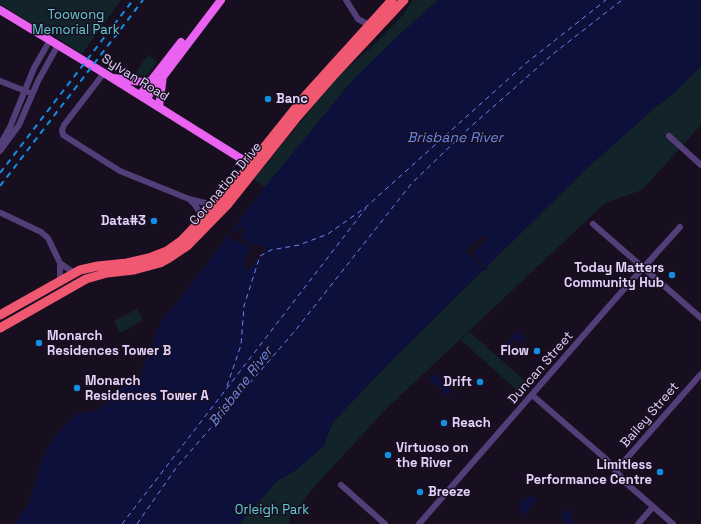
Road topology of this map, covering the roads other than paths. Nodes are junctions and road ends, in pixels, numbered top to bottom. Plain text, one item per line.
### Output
1 (213, 0) edge
2 (221, 0) edge
3 (346, 0) edge
4 (392, 0) edge
5 (404, 0) edge
6 (0, 10) edge
7 (369, 25) junction
8 (50, 40) junction
9 (58, 45) junction
10 (104, 72) junction
11 (163, 76) junction
12 (114, 78) junction
13 (0, 81) edge
14 (151, 81) junction
15 (25, 91) junction
16 (32, 94) junction
17 (143, 97) junction
18 (159, 107) junction
19 (669, 136) dead end
20 (0, 145) edge
21 (0, 151) edge
22 (701, 165) edge
23 (254, 166) junction
24 (188, 199) junction
25 (217, 206) junction
26 (1, 213) edge
27 (201, 221) junction
28 (593, 224) dead end
29 (680, 227) dead end
30 (60, 263) junction
31 (644, 268) junction
32 (74, 273) junction
33 (60, 281) junction
34 (0, 315) edge
35 (701, 318) edge
36 (0, 328) edge
37 (701, 374) edge
38 (532, 395) junction
39 (615, 470) junction
40 (340, 484) dead end
41 (653, 507) junction
42 (385, 524) edge
43 (419, 524) edge
44 (638, 524) edge
45 (673, 524) edge

1 - 14 main road
2 - 11 main road
3 - 7 street
4 - 7 highway, Coronation Drive
5 - 23 highway, Coronation Drive
6 - 8 main road, Sylvan Road
7 - 23 highway, Coronation Drive
8 - 9 main road, Sylvan Road
8 - 15 street
9 - 10 main road, Sylvan Road
9 - 16 street
10 - 12 main road, Sylvan Road
10 - 24 street
11 - 17 main road
11 - 18 main road
12 - 14 main road
12 - 17 main road, Sylvan Road
13 - 15 street
14 - 17 main road
15 - 16 street
15 - 20 street
16 - 21 street
17 - 18 main road, Sylvan Road
18 - 23 main road, Sylvan Road
19 - 22 street
23 - 25 highway, Coronation Drive
23 - 36 highway, Coronation Drive
24 - 25 street
24 - 27 street
25 - 27 highway, Coronation Drive
26 - 30 street
27 - 32 highway, Coronation Drive
28 - 31 street
29 - 31 street, Duncan Street
30 - 32 street
30 - 33 street
31 - 35 street
31 - 38 street, Duncan Street
32 - 33 highway, Coronation Drive
33 - 34 highway, Coronation Drive
37 - 39 street, Bailey Street
38 - 39 street
38 - 43 street, Duncan Street
39 - 41 street
40 - 42 street
41 - 44 street
41 - 45 street

